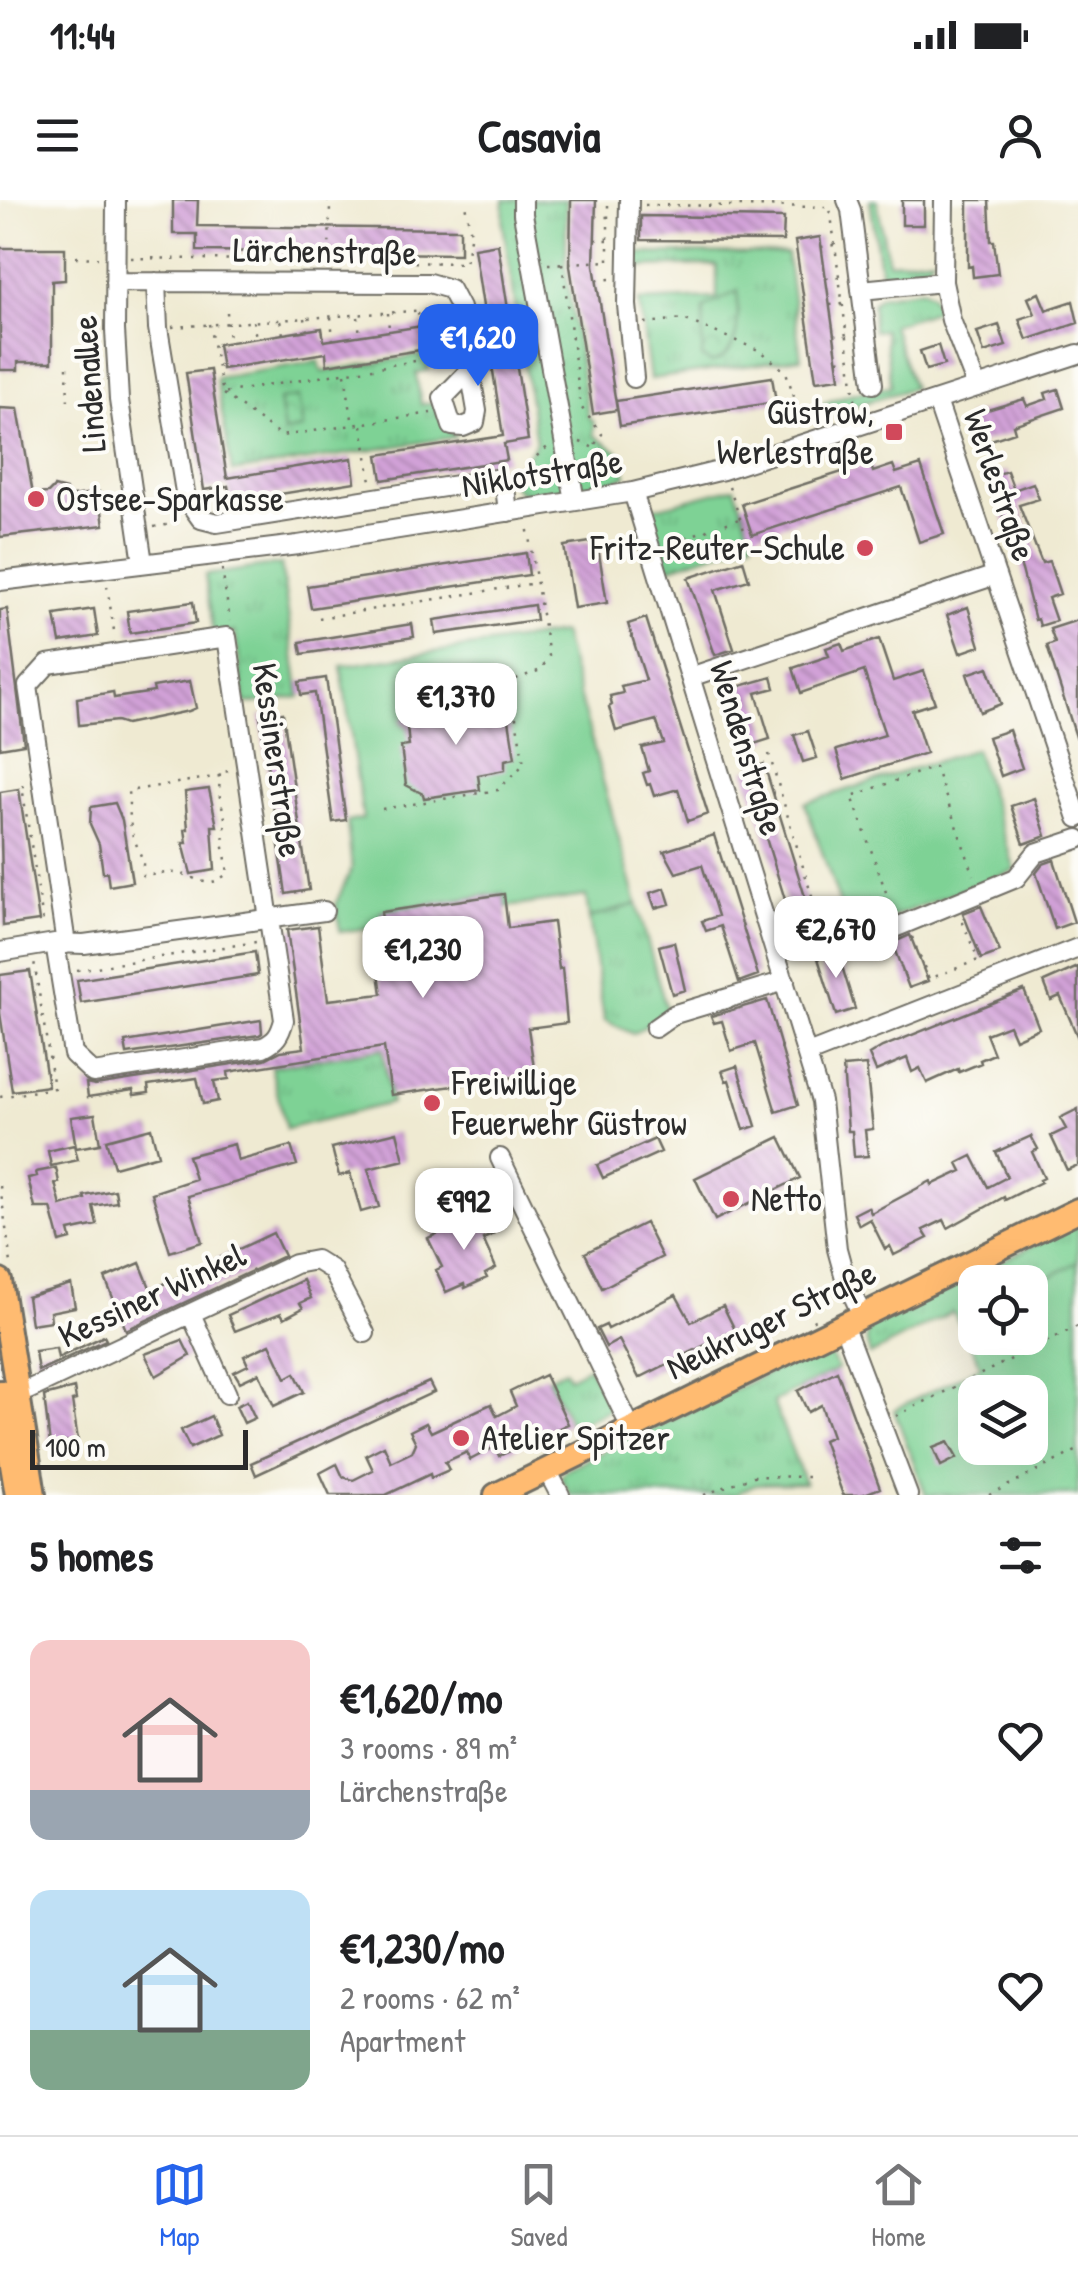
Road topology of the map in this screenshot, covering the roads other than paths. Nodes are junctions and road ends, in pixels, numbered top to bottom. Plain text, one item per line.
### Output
1 (116, 200) edge
2 (524, 200) edge
3 (846, 200) edge
4 (944, 200) edge
5 (629, 202) edge
6 (115, 282) junction
7 (156, 282) junction
8 (943, 282) junction
9 (861, 290) junction
10 (1078, 354) edge
11 (469, 361) junction
12 (634, 378) dead end
13 (874, 384) dead end
14 (977, 388) junction
15 (937, 400) junction
16 (633, 492) junction
17 (575, 501) junction
18 (508, 512) junction
19 (241, 519) junction
20 (245, 551) junction
21 (143, 563) junction
22 (996, 576) junction
23 (0, 581) edge
24 (690, 676) junction
25 (1078, 818) edge
26 (1078, 839) edge
27 (324, 911) dead end
28 (269, 920) junction
29 (50, 945) junction
30 (1078, 948) edge
31 (776, 951) junction
32 (0, 952) edge
33 (785, 981) junction
34 (655, 1028) dead end
35 (808, 1054) junction
36 (500, 1158) dead end
37 (1078, 1210) edge
38 (0, 1281) edge
39 (190, 1314) junction
40 (853, 1319) junction
41 (365, 1333) dead end
42 (9, 1392) edge
43 (227, 1394) dead end
44 (631, 1428) junction
45 (547, 1470) junction
46 (17, 1495) edge
47 (34, 1495) edge
48 (496, 1495) edge
49 (560, 1495) edge
50 (908, 1495) edge

1 - 6 street, Lindenallee
2 - 17 street
3 - 9 street
4 - 8 street
5 - 12 street
6 - 7 street, Lärchenstraße
6 - 21 street, Lindenallee
7 - 11 street, Lärchenstraße
7 - 19 street
8 - 9 street
8 - 14 street
9 - 13 street
10 - 14 street, Niklotstraße
11 - 11 street
14 - 15 street, Niklotstraße
15 - 16 street, Niklotstraße
15 - 22 street, Werlestraße
16 - 17 street, Niklotstraße
16 - 24 street, Wendenstraße
17 - 18 street, Niklotstraße
18 - 19 street
18 - 20 street, Niklotstraße
19 - 20 street
20 - 21 street, Niklotstraße
21 - 23 street, Niklotstraße
22 - 24 street
22 - 25 street, Werlestraße
24 - 31 street, Wendenstraße
26 - 31 street
27 - 28 street
28 - 29 street
28 - 29 street, Kessinerstraße
28 - 29 street, Kessinerstraße
29 - 32 street
30 - 35 street
31 - 33 street, Wendenstraße
33 - 34 street
33 - 35 street, Wendenstraße
35 - 40 street, Wendenstraße
36 - 44 street
37 - 40 main road, Neukruger Straße
38 - 42 main road
39 - 41 street, Kessiner Winkel
39 - 42 street, Kessiner Winkel
39 - 43 street
40 - 44 main road, Neukruger Straße
40 - 50 street, Wendenstraße
42 - 46 main road
42 - 47 main road
44 - 45 main road, Neukruger Straße
45 - 48 main road, Neukruger Straße
45 - 49 street

